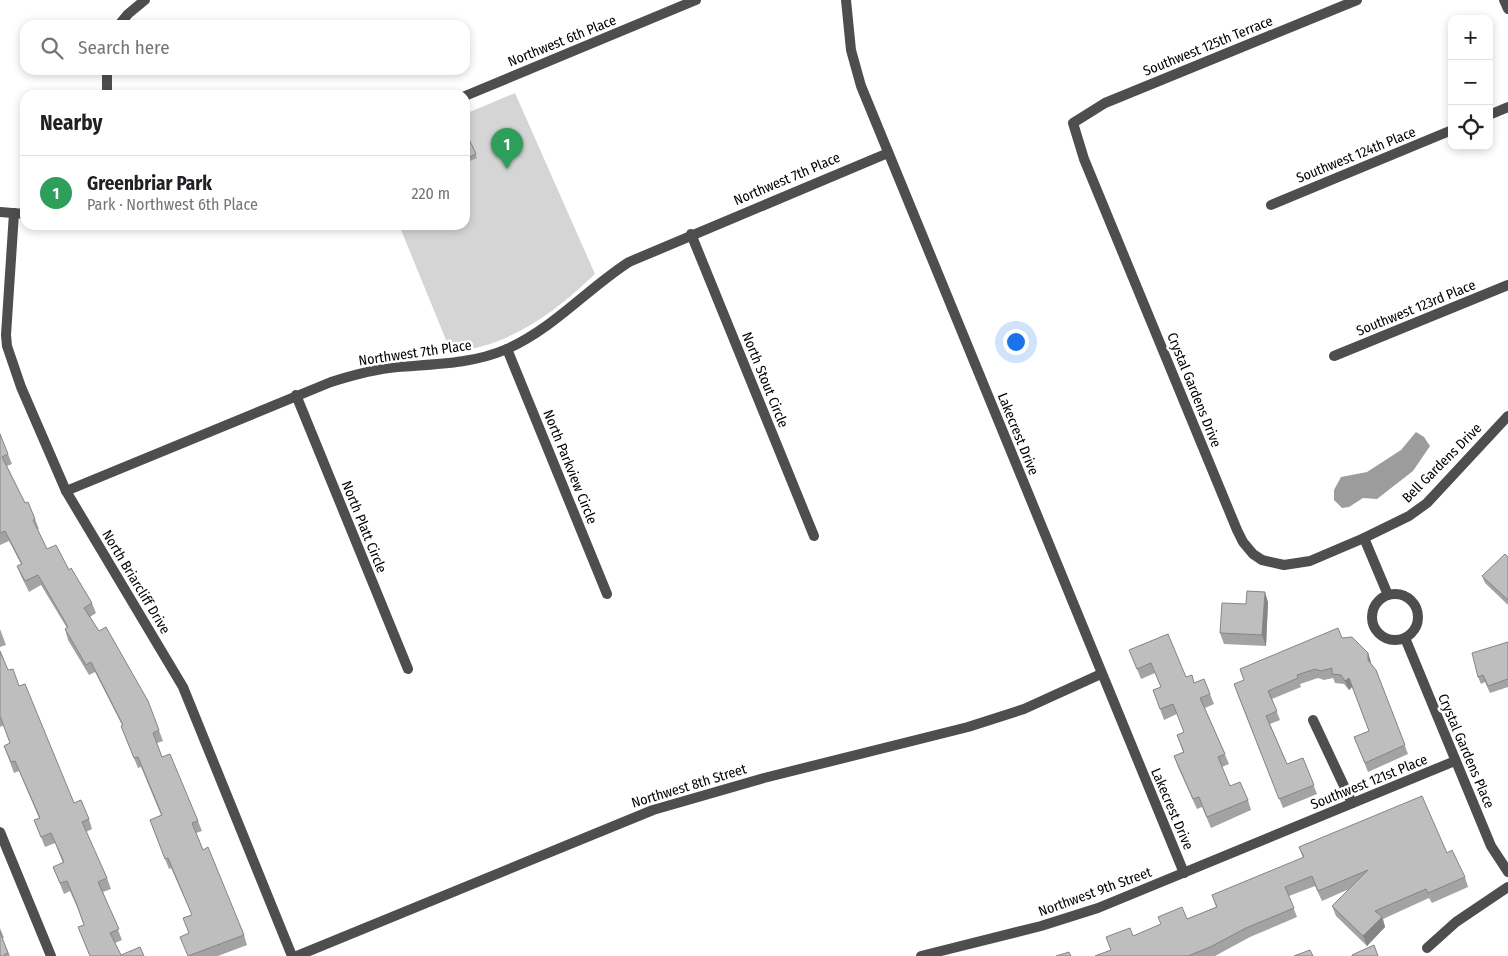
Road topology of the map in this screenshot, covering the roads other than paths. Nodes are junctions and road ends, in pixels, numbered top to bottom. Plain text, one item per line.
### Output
1 (145, 0) edge
2 (696, 0) edge
3 (846, 0) edge
4 (1357, 0) edge
5 (1504, 0) edge
6 (1508, 9) edge
7 (123, 20) edge
8 (107, 75) edge
9 (107, 90) edge
10 (470, 94) edge
11 (1508, 107) edge
12 (1493, 113) edge
13 (1073, 123) joint
14 (1448, 132) edge
15 (888, 153) junction
16 (1271, 205) dead end
17 (0, 212) edge
18 (14, 213) junction
19 (20, 214) edge
20 (691, 234) junction
21 (1508, 285) edge
22 (507, 349) junction
23 (1334, 356) dead end
24 (296, 395) junction
25 (1508, 416) edge
26 (66, 491) junction
27 (814, 536) dead end
28 (1364, 538) junction
29 (607, 594) dead end
30 (1388, 595) junction
31 (1405, 638) junction
32 (408, 669) dead end
33 (1101, 674) junction
34 (1313, 720) dead end
35 (1455, 761) junction
36 (1352, 803) junction
37 (0, 832) edge
38 (1272, 835) joint
39 (1508, 872) edge
40 (1184, 873) junction
41 (1508, 887) edge
42 (1428, 948) dead end
43 (51, 956) edge
44 (292, 956) edge
45 (296, 956) edge
46 (922, 956) edge

1 - 7 street
2 - 10 street, Northwest 6th Place
3 - 15 street, Lakecrest Drive
4 - 13 street, Southwest 125th Terrace
5 - 6 street
8 - 9 street
11 - 12 street
13 - 28 street, Crystal Gardens Drive
14 - 16 street, Southwest 124th Place
15 - 20 street, Northwest 7th Place
15 - 33 street, Lakecrest Drive
17 - 18 street
18 - 19 street
18 - 26 street, North Briarcliff Drive
20 - 22 street, Northwest 7th Place
20 - 27 street, North Stout Circle
21 - 23 street, Southwest 123rd Place
22 - 24 street, Northwest 7th Place
22 - 29 street, North Parkview Circle
24 - 26 street, Northwest 7th Place
24 - 32 street, North Platt Circle
25 - 28 street, Bell Gardens Drive
26 - 44 street, North Briarcliff Drive
28 - 30 street
30 - 31 street
30 - 31 street
31 - 35 street, Crystal Gardens Place
33 - 40 street, Lakecrest Drive
33 - 45 street, Northwest 8th Street
34 - 36 street
35 - 36 street, Southwest 121st Place
35 - 39 street, Crystal Gardens Place
36 - 38 street, Southwest 121st Place
37 - 43 street
38 - 40 street, Northwest 9th Street
40 - 46 street, Northwest 9th Street
41 - 42 street

